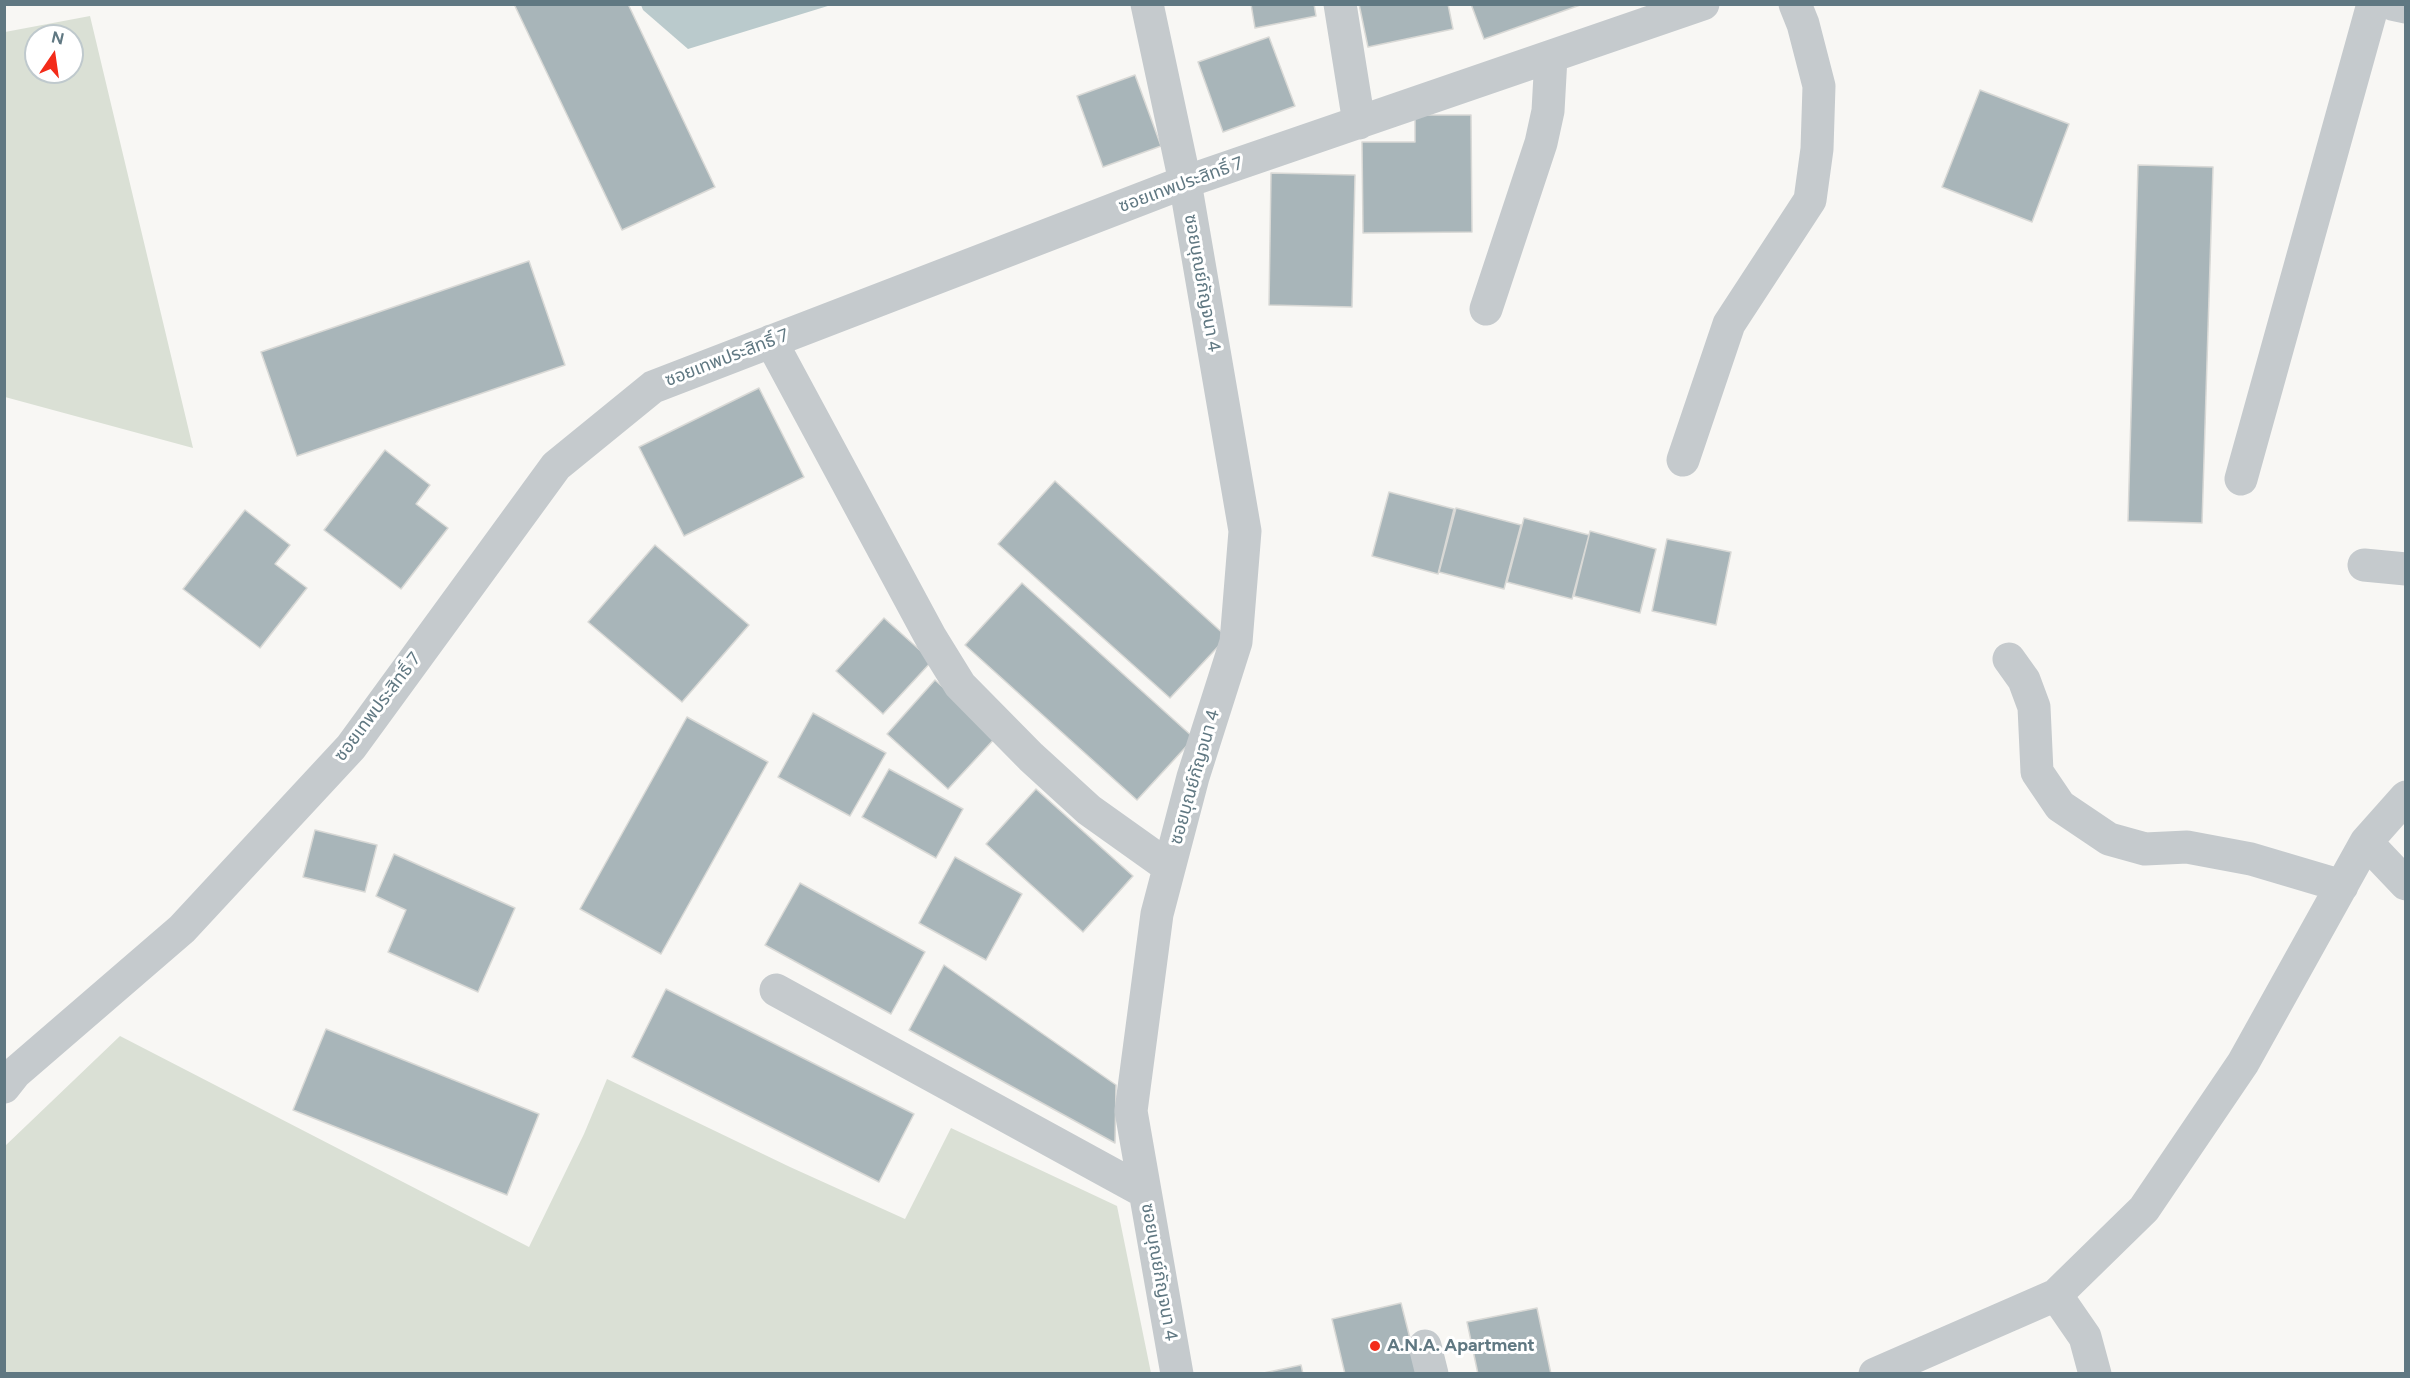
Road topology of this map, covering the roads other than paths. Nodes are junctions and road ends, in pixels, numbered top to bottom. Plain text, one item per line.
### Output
1 (1147, 4) edge
2 (1340, 4) edge
3 (1703, 4) edge
4 (1795, 4) edge
5 (2373, 4) edge
6 (2392, 4) edge
7 (2406, 7) edge
8 (1551, 57) junction
9 (1359, 123) junction
10 (1185, 182) junction
11 (1486, 309) dead end
12 (771, 341) junction
13 (1683, 460) dead end
14 (2241, 479) dead end
15 (2364, 565) dead end
16 (2406, 569) edge
17 (2009, 659) dead end
18 (2406, 797) edge
19 (2366, 842) junction
20 (1169, 867) junction
21 (2406, 884) edge
22 (2342, 886) junction
23 (776, 990) dead end
24 (8, 1076) edge
25 (1145, 1192) junction
26 (2056, 1295) junction
27 (1177, 1374) edge
28 (1875, 1374) edge
29 (2095, 1374) edge

1 - 10 street, ซอยบุณย์กัญจนา 4
2 - 9 street
3 - 8 street, ซอยเทพประสิทธิ์ 7
4 - 13 street
5 - 14 street
6 - 7 street
8 - 9 street, ซอยเทพประสิทธิ์ 7
8 - 11 street
9 - 10 street, ซอยเทพประสิทธิ์ 7
10 - 12 street, ซอยเทพประสิทธิ์ 7
10 - 20 street, ซอยบุณย์กัญจนา 4
12 - 20 street
12 - 24 street, ซอยเทพประสิทธิ์ 7
15 - 16 street
17 - 22 street
18 - 19 street
19 - 21 street
19 - 22 street
20 - 25 street, ซอยบุณย์กัญจนา 4
22 - 26 street
23 - 25 street
25 - 27 street, ซอยบุณย์กัญจนา 4
26 - 28 street
26 - 29 street

